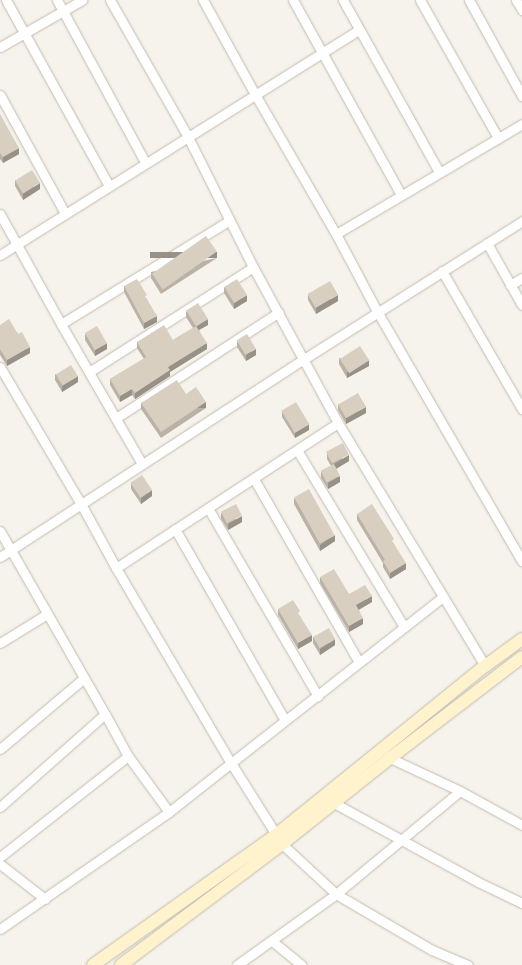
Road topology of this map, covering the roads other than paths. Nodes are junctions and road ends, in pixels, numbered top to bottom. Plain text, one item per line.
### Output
1 (6, 0) edge
2 (57, 0) edge
3 (82, 0) edge
4 (110, 0) edge
5 (203, 0) edge
6 (293, 0) edge
7 (343, 0) edge
8 (420, 0) edge
9 (469, 0) edge
10 (516, 0) edge
11 (522, 10) edge
12 (63, 11) junction
13 (359, 30) junction
14 (24, 34) junction
15 (0, 47) edge
16 (322, 52) junction
17 (0, 95) edge
18 (256, 96) junction
19 (522, 96) edge
20 (522, 124) edge
21 (188, 137) junction
22 (498, 138) junction
23 (145, 162) junction
24 (439, 172) junction
25 (108, 186) junction
26 (401, 195) junction
27 (65, 213) junction
28 (0, 214) edge
29 (230, 220) junction
30 (522, 221) edge
31 (336, 234) junction
32 (487, 243) junction
33 (17, 244) junction
34 (0, 255) edge
35 (253, 267) junction
36 (442, 271) junction
37 (522, 278) edge
38 (510, 285) junction
39 (522, 305) edge
40 (279, 312) junction
41 (378, 313) junction
42 (61, 324) junction
43 (304, 359) junction
44 (0, 367) edge
45 (89, 372) junction
46 (522, 409) edge
47 (116, 418) junction
48 (338, 423) junction
49 (297, 450) junction
50 (142, 464) junction
51 (254, 479) junction
52 (81, 504) junction
53 (208, 508) junction
54 (176, 529) junction
55 (0, 531) edge
56 (11, 550) junction
57 (0, 557) edge
58 (522, 561) edge
59 (116, 568) junction
60 (443, 597) junction
61 (47, 614) junction
62 (404, 627) junction
63 (522, 639) edge
64 (0, 644) edge
65 (522, 657) edge
66 (359, 662) junction
67 (485, 666) junction
68 (84, 678) junction
69 (318, 696) junction
70 (105, 714) junction
71 (285, 720) junction
72 (0, 749) edge
73 (128, 756) junction
74 (390, 758) junction
75 (232, 763) junction
76 (460, 791) junction
77 (334, 803) junction
78 (0, 807) edge
79 (169, 812) junction
80 (522, 824) edge
81 (279, 840) junction
82 (401, 840) junction
83 (0, 856) edge
84 (0, 864) edge
85 (336, 894) junction
86 (45, 899) junction
87 (522, 903) edge
88 (0, 929) edge
89 (272, 941) junction
90 (93, 965) edge
91 (121, 965) edge
92 (237, 965) edge
93 (302, 965) edge
94 (468, 965) edge

1 - 14 street
2 - 12 street
3 - 12 street
4 - 21 street
5 - 18 street
6 - 16 street
7 - 13 street
8 - 22 street
9 - 19 street
10 - 11 street
12 - 14 street
12 - 23 street
13 - 16 street
13 - 24 street
14 - 15 street
14 - 25 street
16 - 18 street
16 - 26 street
17 - 27 street
18 - 21 street
18 - 31 street
20 - 22 street
21 - 23 street
21 - 29 street
22 - 24 street
23 - 25 street
24 - 26 street
25 - 27 street
26 - 31 street
27 - 33 street
28 - 33 street
29 - 35 street
29 - 42 street
30 - 32 street
31 - 41 street
32 - 36 street
32 - 38 street
33 - 34 street
33 - 42 street
35 - 40 street
35 - 45 street
36 - 41 street
36 - 46 street
37 - 38 street
38 - 39 street
40 - 43 street
40 - 47 street
41 - 43 street
41 - 58 street
42 - 45 street
43 - 48 street
43 - 50 street
44 - 52 street
45 - 47 street
47 - 50 street
48 - 49 street
48 - 60 street
49 - 51 street
49 - 62 street
50 - 52 street
51 - 53 street
51 - 66 street
52 - 56 street
52 - 59 street
53 - 54 street
53 - 69 street
54 - 59 street
54 - 71 street
55 - 56 street
56 - 57 street
56 - 61 street
59 - 75 street
60 - 62 street
60 - 67 street
61 - 64 street
61 - 68 street
62 - 66 street
63 - 67 street
65 - 74 street
66 - 69 street
67 - 81 street
68 - 70 street
68 - 72 street
69 - 71 street
70 - 73 street
70 - 78 street
71 - 75 street
73 - 79 street
73 - 83 street
74 - 76 street
74 - 77 street
75 - 79 street
75 - 81 street
76 - 80 street
76 - 82 street
77 - 81 street
77 - 82 street
79 - 86 street
81 - 85 street
81 - 90 street
81 - 91 street
82 - 85 street
82 - 87 street
84 - 86 street
85 - 89 street
85 - 94 street
86 - 88 street
89 - 92 street
89 - 93 street

